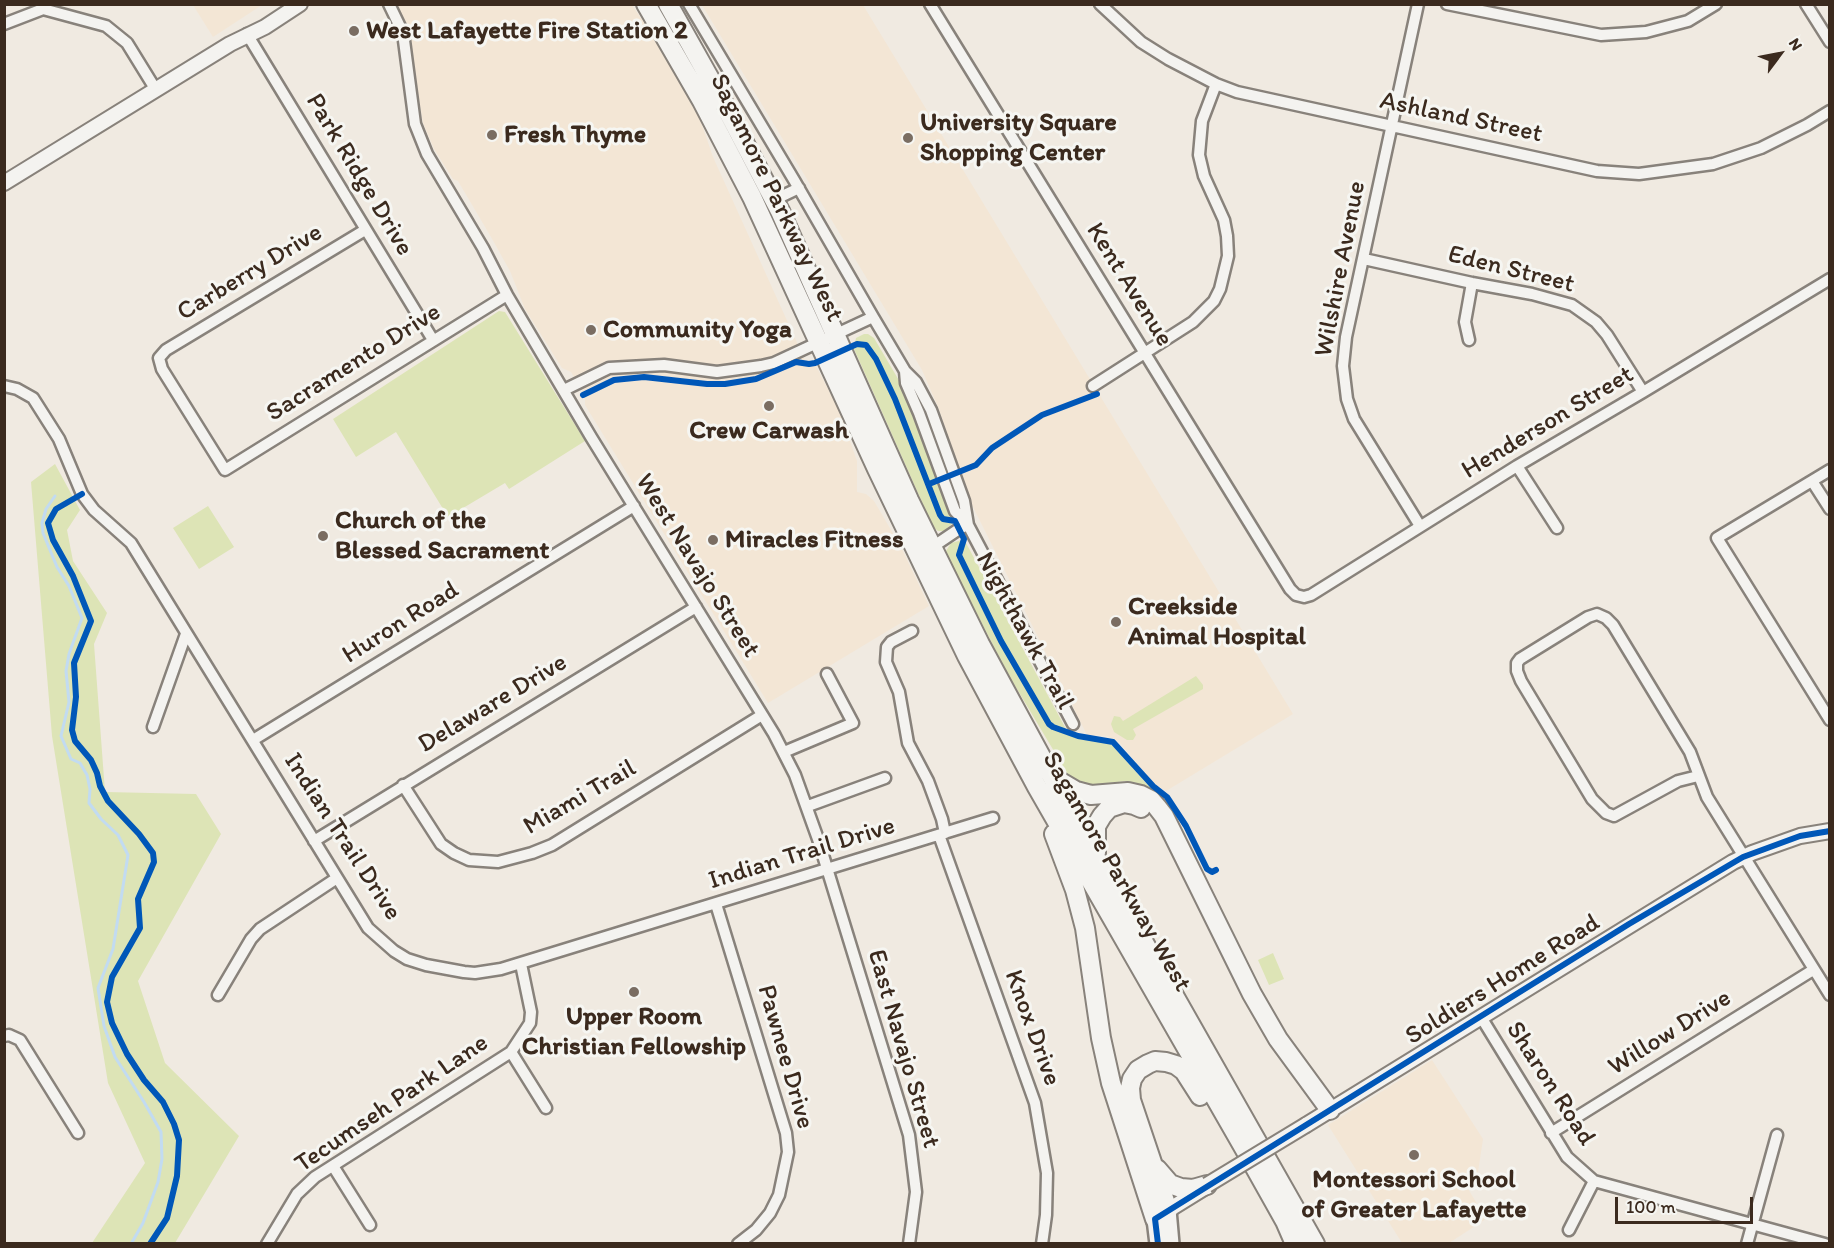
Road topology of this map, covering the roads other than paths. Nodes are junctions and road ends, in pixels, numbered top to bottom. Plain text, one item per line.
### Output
1 (284, 4) edge
2 (300, 4) edge
3 (389, 4) edge
4 (646, 4) edge
5 (668, 4) edge
6 (689, 4) edge
7 (930, 4) edge
8 (1100, 4) edge
9 (1418, 4) edge
10 (1447, 4) edge
11 (1716, 4) edge
12 (1806, 4) edge
13 (44, 7) edge
14 (4, 24) edge
15 (247, 34) junction
16 (1830, 42) edge
17 (1216, 84) junction
18 (156, 90) junction
19 (1830, 111) edge
20 (1392, 126) junction
21 (4, 183) edge
22 (799, 188) junction
23 (774, 200) junction
24 (365, 230) junction
25 (1364, 259) junction
26 (1830, 279) edge
27 (1472, 283) junction
28 (507, 295) junction
29 (873, 317) junction
30 (836, 334) junction
31 (433, 340) junction
32 (1469, 340) dead end
33 (819, 342) junction
34 (1144, 354) junction
35 (4, 386) edge
36 (1094, 386) dead end
37 (564, 390) junction
38 (1643, 393) junction
39 (1517, 466) junction
40 (225, 470) joint
41 (1830, 470) edge
42 (1812, 481) junction
43 (634, 506) junction
44 (1830, 509) edge
45 (968, 525) junction
46 (1420, 526) junction
47 (1557, 528) dead end
48 (931, 548) junction
49 (1290, 589) joint
50 (696, 607) junction
51 (912, 631) dead end
52 (186, 634) junction
53 (827, 674) dead end
54 (762, 715) junction
55 (1830, 720) edge
56 (1073, 724) dead end
57 (153, 727) dead end
58 (253, 740) junction
59 (784, 752) junction
60 (1698, 776) junction
61 (885, 778) dead end
62 (1045, 782) junction
63 (403, 785) junction
64 (808, 806) junction
65 (993, 818) dead end
66 (1830, 831) edge
67 (942, 834) junction
68 (314, 841) junction
69 (1743, 857) junction
70 (1096, 858) junction
71 (827, 870) junction
72 (337, 878) junction
73 (716, 904) junction
74 (521, 964) junction
75 (1813, 970) junction
76 (218, 995) dead end
77 (1830, 995) edge
78 (1480, 1017) junction
79 (4, 1035) edge
80 (511, 1052) junction
81 (546, 1108) dead end
82 (1319, 1117) junction
83 (78, 1133) dead end
84 (1551, 1133) junction
85 (1777, 1135) dead end
86 (1152, 1163) junction
87 (333, 1166) junction
88 (1256, 1171) junction
89 (1594, 1180) junction
90 (1208, 1185) junction
91 (1161, 1215) junction
92 (1753, 1224) junction
93 (370, 1225) dead end
94 (1569, 1230) dead end
95 (267, 1244) edge
96 (738, 1244) edge
97 (909, 1244) edge
98 (1042, 1244) edge
99 (1158, 1244) edge
100 (1171, 1244) edge
101 (1295, 1244) edge
102 (1315, 1244) edge
103 (1748, 1244) edge
104 (1825, 1244) edge

1 - 15 street
2 - 15 street
3 - 28 street, West Navajo Street
4 - 33 highway, Sagamore Parkway West
5 - 23 highway, Sagamore Parkway West
6 - 22 street
7 - 34 street, Kent Avenue
8 - 17 street, Ashland Street
9 - 20 street, Wilshire Avenue
10 - 11 street
12 - 16 street
13 - 14 street
13 - 18 street
15 - 18 street
15 - 24 street, Park Ridge Drive
17 - 20 street, Ashland Street
17 - 34 street
18 - 21 street
19 - 20 street, Ashland Street
20 - 25 street, Wilshire Avenue
22 - 23 street
22 - 29 street
23 - 30 highway, Sagamore Parkway West
24 - 31 street, Park Ridge Drive
24 - 40 street, Carberry Drive
25 - 27 street, Eden Street
25 - 46 street, Wilshire Avenue
26 - 38 street, Henderson Street
27 - 32 street
27 - 38 street, Eden Street
28 - 31 street, Sacramento Drive
28 - 37 street, West Navajo Street
29 - 30 street
29 - 45 street
30 - 33 street
30 - 48 highway, Sagamore Parkway West
31 - 40 street, Sacramento Drive
33 - 37 street
33 - 62 highway, Sagamore Parkway West
34 - 36 street
34 - 49 street, Kent Avenue
35 - 52 street, Indian Trail Drive
37 - 43 street, West Navajo Street
38 - 39 street, Henderson Street
39 - 46 street, Henderson Street
39 - 47 street
41 - 42 street
42 - 44 street
42 - 55 street
43 - 50 street, West Navajo Street
43 - 58 street, Huron Road
45 - 48 street
45 - 56 street
46 - 49 street, Henderson Street
48 - 62 highway, Sagamore Parkway West
50 - 54 street, West Navajo Street
50 - 63 street, Delaware Drive
51 - 67 street, Knox Drive
52 - 57 street
52 - 58 street, Indian Trail Drive
53 - 59 street
54 - 59 street, West Navajo Street
54 - 63 street, Miami Trail
58 - 68 street, Indian Trail Drive
59 - 64 street, West Navajo Street
60 - 60 street
60 - 69 street
61 - 64 street
62 - 70 highway, Sagamore Parkway West
62 - 82 highway
62 - 88 highway, Sagamore Parkway West
62 - 91 highway
63 - 68 street, Delaware Drive
64 - 71 street, West Navajo Street
65 - 67 street, Indian Trail Drive
66 - 69 street, Soldiers Home Road
67 - 71 street, Indian Trail Drive
67 - 98 street, Knox Drive
68 - 72 street, Indian Trail Drive
69 - 75 street
69 - 78 street, Soldiers Home Road
70 - 82 highway
70 - 102 highway, Sagamore Parkway West
71 - 73 street, Indian Trail Drive
71 - 97 street, East Navajo Street
72 - 74 street, Indian Trail Drive
72 - 76 street
73 - 74 street, Indian Trail Drive
73 - 96 street, Pawnee Drive
74 - 80 street, Tecumseh Park Lane
75 - 77 street
75 - 84 street, Willow Drive
78 - 82 street, Soldiers Home Road
78 - 84 street, Sharon Road
79 - 83 street
80 - 81 street
80 - 87 street, Tecumseh Park Lane
82 - 90 street, Soldiers Home Road, bridge
84 - 89 street, Sharon Road
85 - 92 street
86 - 88 highway
86 - 90 highway
86 - 91 highway
87 - 93 street
87 - 95 street, Tecumseh Park Lane
88 - 101 highway, Sagamore Parkway West
89 - 92 street, Sharon Road
89 - 94 street
90 - 91 street, Soldiers Home Road
91 - 99 main road
91 - 100 main road
92 - 103 street
92 - 104 street, Sharon Road

